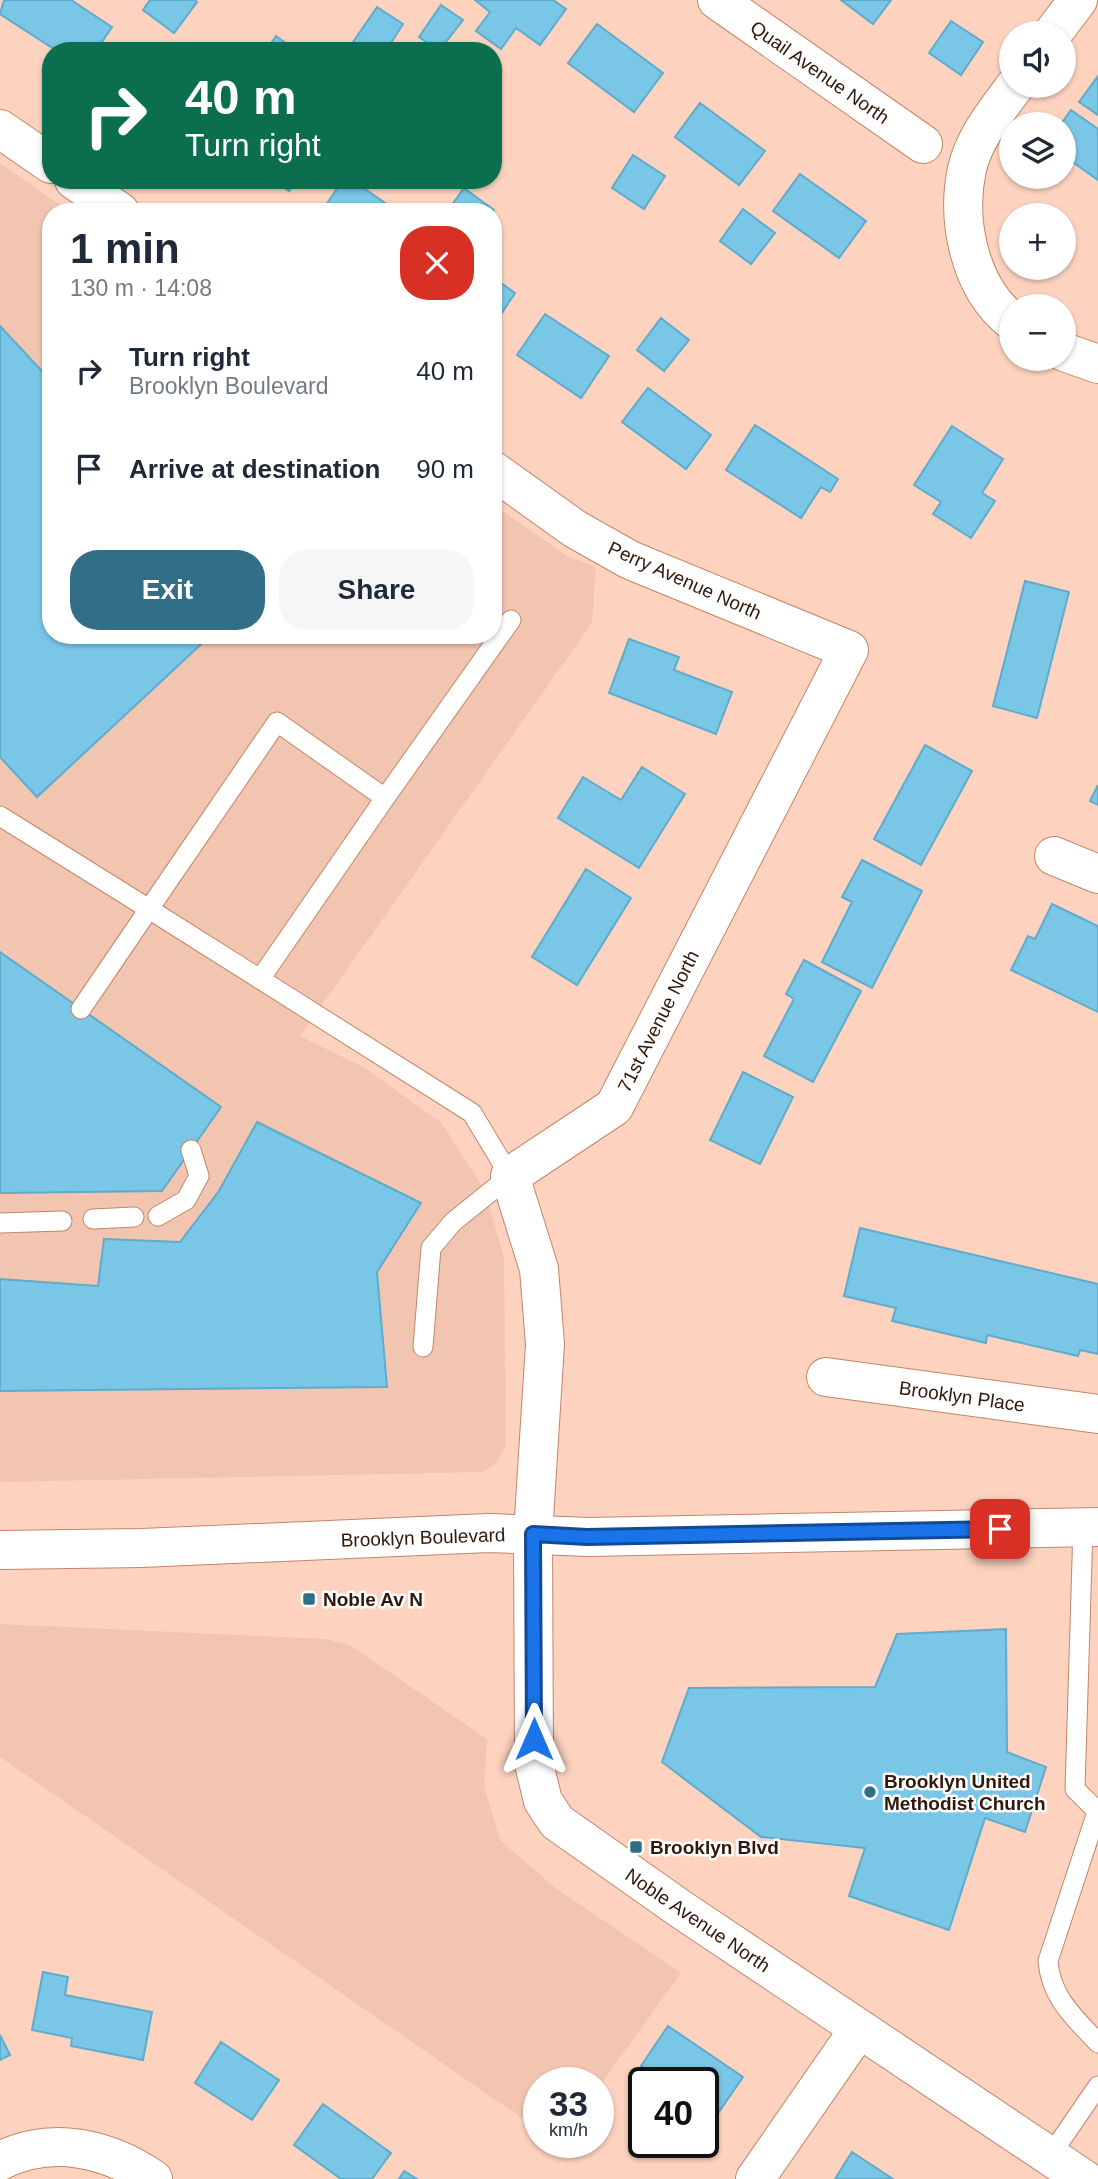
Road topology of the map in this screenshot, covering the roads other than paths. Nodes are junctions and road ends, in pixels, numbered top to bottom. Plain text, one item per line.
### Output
1 (717, 0) edge
2 (1077, 0) edge
3 (1062, 21) edge
4 (1006, 98) edge
5 (0, 129) edge
6 (923, 144) dead end
7 (42, 158) edge
8 (87, 189) edge
9 (107, 203) edge
10 (999, 311) edge
11 (1076, 356) edge
12 (1098, 364) edge
13 (502, 477) edge
14 (511, 620) dead end
15 (502, 633) edge
16 (494, 644) edge
17 (849, 650) joint
18 (385, 797) junction
19 (0, 816) edge
20 (1054, 856) dead end
21 (1098, 874) edge
22 (149, 909) junction
23 (260, 979) junction
24 (81, 1009) dead end
25 (191, 1150) dead end
26 (510, 1176) junction
27 (158, 1216) dead end
28 (134, 1217) dead end
29 (93, 1219) dead end
30 (62, 1221) dead end
31 (0, 1223) edge
32 (423, 1347) dead end
33 (826, 1377) dead end
34 (1098, 1414) edge
35 (1091, 1527) edge
36 (533, 1534) junction
37 (0, 1550) edge
38 (1097, 1812) edge
39 (859, 2028) junction
40 (1098, 2043) edge
41 (1098, 2085) edge
42 (1050, 2156) junction
43 (0, 2161) edge
44 (153, 2179) edge
45 (755, 2179) edge
46 (1084, 2179) edge

1 - 6 street, Quail Avenue North
2 - 3 street
4 - 10 street
5 - 7 street
8 - 9 street
11 - 12 street
13 - 17 street, Perry Avenue North
14 - 15 lane
16 - 18 lane
17 - 26 street, 71st Avenue North
18 - 22 lane
18 - 23 lane
19 - 22 lane
20 - 21 street
22 - 23 lane
22 - 24 lane
23 - 26 lane
25 - 27 lane
26 - 32 lane
26 - 36 street
28 - 29 lane
30 - 31 lane
33 - 34 street, Brooklyn Place
35 - 36 street, Brooklyn Boulevard
35 - 38 lane
36 - 37 street, Brooklyn Boulevard
36 - 39 street, Noble Avenue North
38 - 40 lane
39 - 42 street, Noble Avenue North
39 - 45 street
41 - 42 lane
42 - 46 street, Noble Avenue North
43 - 44 street

